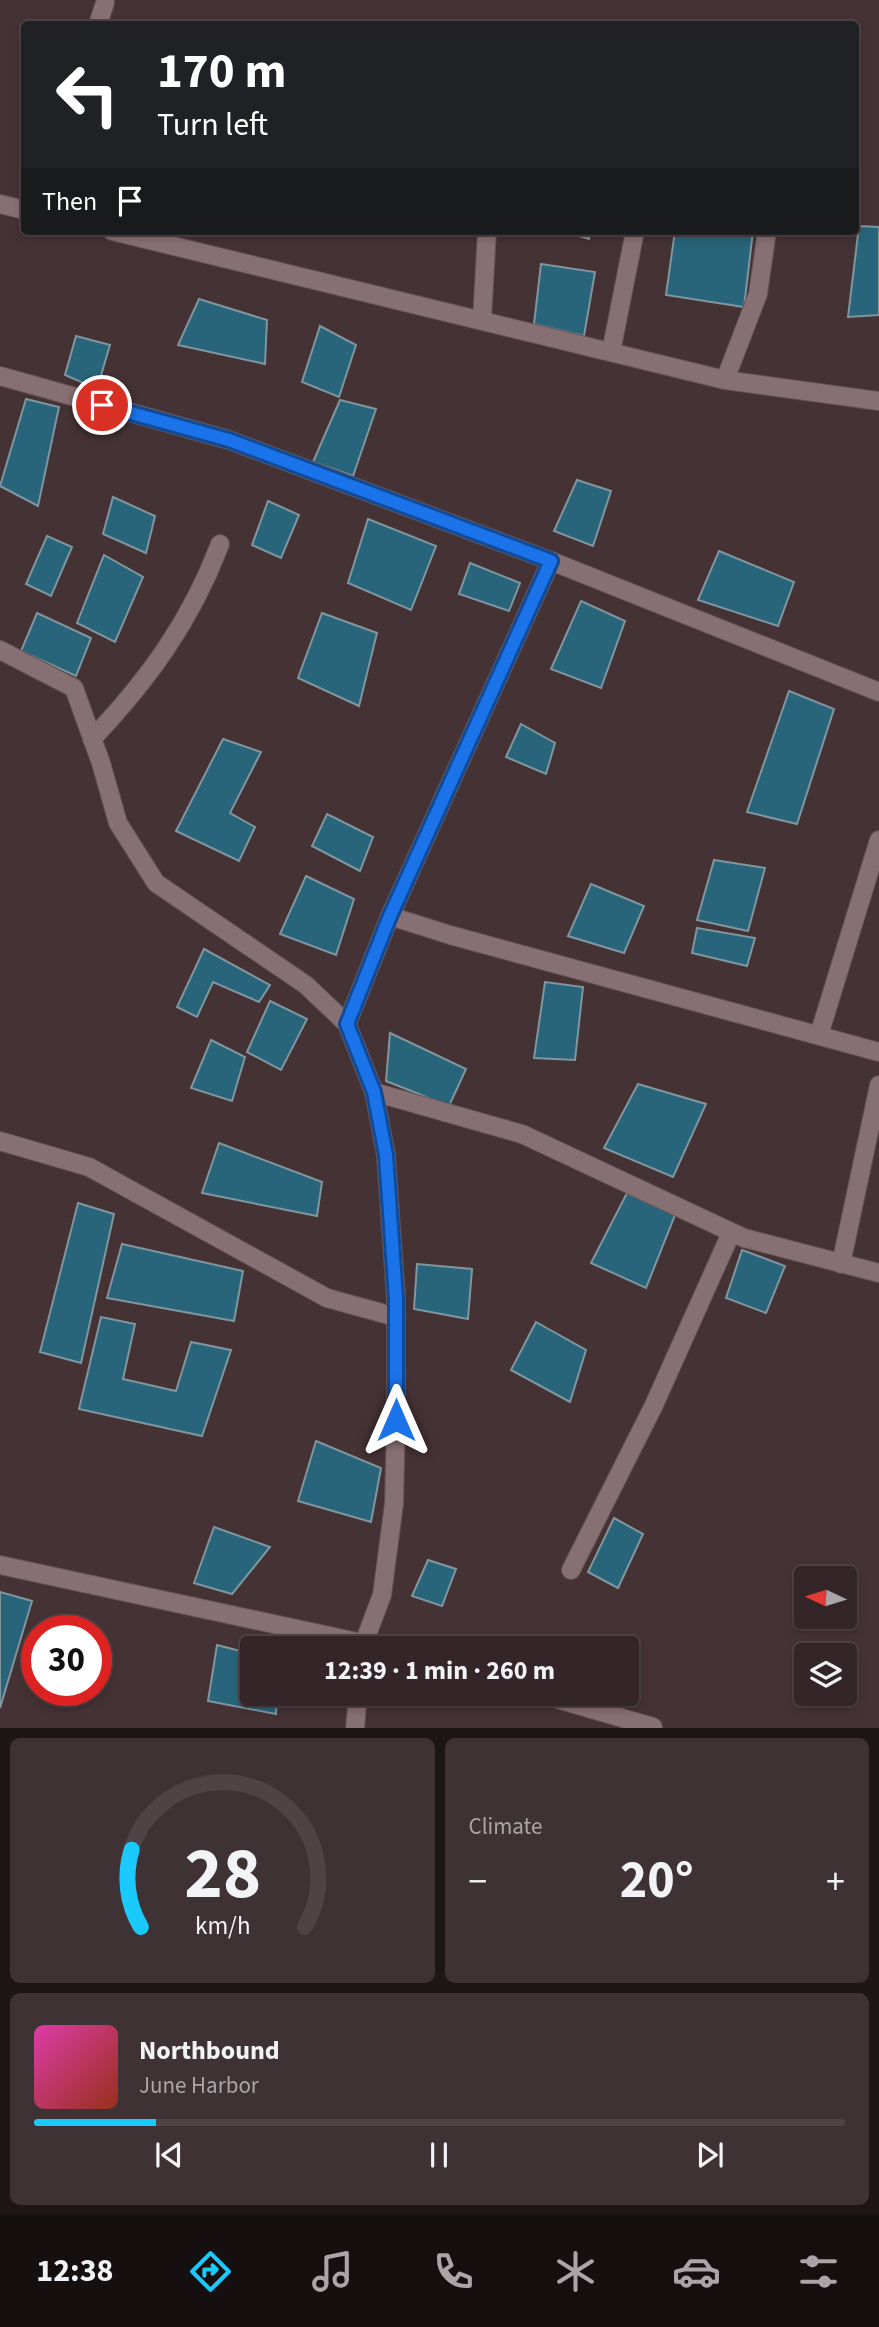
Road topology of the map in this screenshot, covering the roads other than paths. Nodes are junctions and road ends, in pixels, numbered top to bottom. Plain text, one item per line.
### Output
1 (105, 3) dead end
2 (99, 21) edge
3 (0, 204) edge
4 (21, 209) edge
5 (129, 235) edge
6 (487, 235) edge
7 (634, 235) edge
8 (766, 235) edge
9 (482, 320) junction
10 (611, 352) junction
11 (0, 376) edge
12 (725, 380) junction
13 (879, 401) edge
14 (220, 544) dead end
15 (551, 561) junction
16 (0, 650) edge
17 (879, 692) edge
18 (92, 739) junction
19 (879, 840) edge
20 (390, 916) junction
21 (347, 1024) junction
22 (819, 1035) junction
23 (879, 1052) edge
24 (879, 1084) edge
25 (374, 1092) junction
26 (0, 1141) edge
27 (732, 1233) junction
28 (841, 1264) junction
29 (879, 1273) edge
30 (396, 1317) junction
31 (0, 1565) edge
32 (570, 1570) dead end
33 (322, 1636) edge
34 (366, 1636) edge
35 (357, 1706) edge
36 (581, 1706) edge
37 (653, 1727) edge
38 (355, 1728) edge

1 - 2 street
3 - 4 street
5 - 9 street
6 - 9 street
7 - 10 street
8 - 12 street
9 - 10 street
10 - 12 street
11 - 15 street
12 - 13 street
14 - 18 street
15 - 17 street
15 - 20 street
16 - 18 street
18 - 21 street
19 - 22 street
20 - 21 street
20 - 22 street
21 - 25 street
22 - 23 street
24 - 28 street
25 - 27 street
25 - 30 street
26 - 30 street
27 - 28 street
27 - 32 street
28 - 29 street
30 - 34 street
31 - 33 street
35 - 38 street
36 - 37 street

